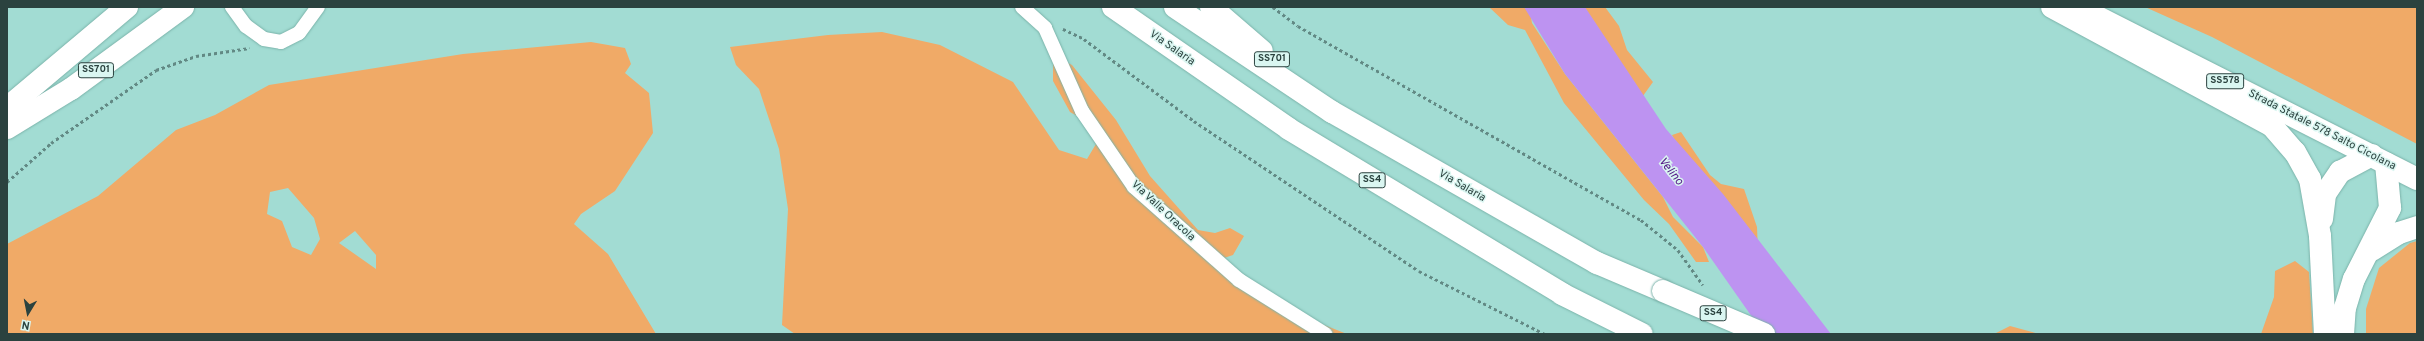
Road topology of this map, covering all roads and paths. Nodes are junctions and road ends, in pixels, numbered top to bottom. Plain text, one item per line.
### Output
1 (127, 7) edge
2 (158, 7) edge
3 (182, 7) edge
4 (232, 7) edge
5 (318, 7) edge
6 (1022, 7) edge
7 (1114, 7) edge
8 (1175, 7) edge
9 (1211, 7) edge
10 (1273, 7) edge
11 (2052, 7) edge
12 (2078, 7) edge
13 (1045, 28) junction
14 (264, 39) junction
15 (7, 108) edge
16 (1332, 112) junction
17 (7, 127) edge
18 (2379, 159) junction
19 (2417, 179) edge
20 (7, 182) edge
21 (2417, 227) edge
22 (2320, 236) junction
23 (2372, 250) junction
24 (1707, 293) dead end
25 (1325, 334) edge
26 (1545, 334) edge
27 (1642, 334) edge
28 (1764, 334) edge
29 (2325, 334) edge
30 (2343, 334) edge

1 - 15 main road, SS701
2 - 17 main road, SS701
3 - 17 main road, SS701
4 - 14 street
5 - 14 street
6 - 13 street, Via Valle Oracola
7 - 27 main road, Via Salaria / SS4
8 - 16 main road, Via Salaria / SS4
9 - 16 main road, SS701
10 - 24 path
11 - 22 main road
12 - 18 main road, Strada Statale 578 Salto Cicolana / SS578
13 - 25 street, Via Valle Oracola
13 - 26 path
14 - 20 path
16 - 28 main road, Via Salaria / SS4, bridge
18 - 19 main road, Strada Statale 578 Salto Cicolana / SS578
18 - 22 main road
18 - 23 main road
21 - 23 main road
22 - 29 main road
23 - 30 main road

